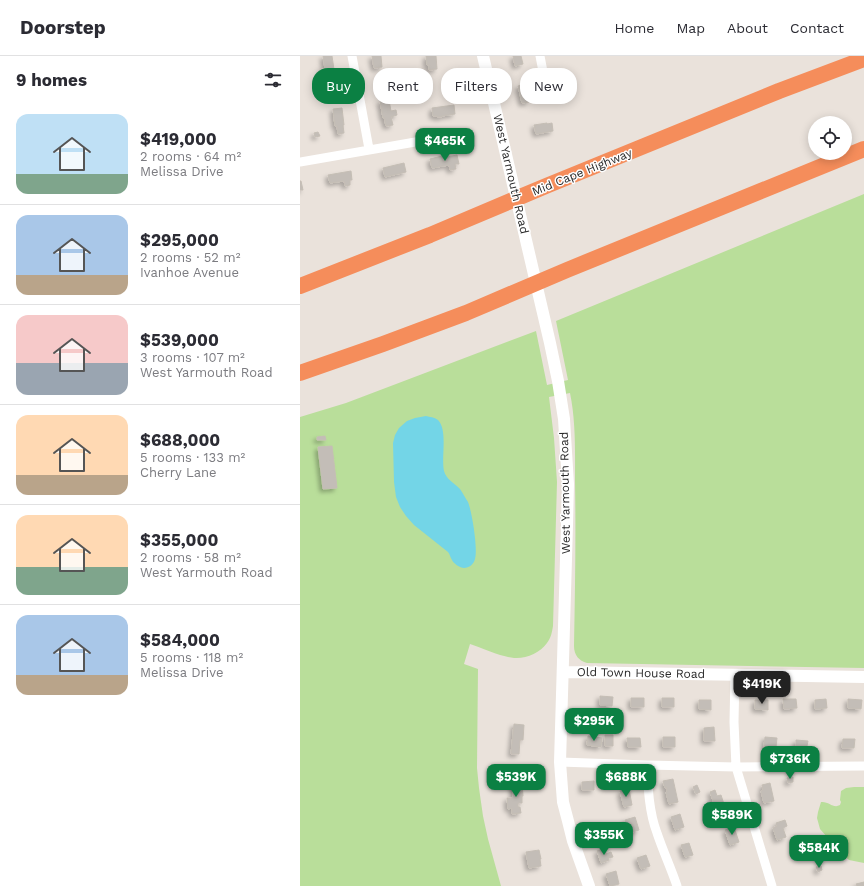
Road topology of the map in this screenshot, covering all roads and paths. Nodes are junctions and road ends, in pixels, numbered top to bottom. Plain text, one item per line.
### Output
1 (352, 56) edge
2 (483, 56) edge
3 (540, 56) edge
4 (864, 59) edge
5 (542, 68) edge
6 (467, 133) dead end
7 (370, 149) junction
8 (864, 149) edge
9 (300, 162) edge
10 (300, 286) edge
11 (300, 373) edge
12 (563, 672) junction
13 (735, 674) junction
14 (864, 677) edge
15 (560, 762) junction
16 (648, 766) junction
17 (864, 766) edge
18 (736, 767) junction
19 (589, 886) edge
20 (677, 886) edge
21 (772, 886) edge

1 - 7 street
2 - 12 main road, West Yarmouth Road
3 - 5 street
4 - 10 highway, Mid Cape Highway
6 - 7 street
7 - 9 street
8 - 11 highway
12 - 13 main road, Old Town House Road
12 - 15 main road, West Yarmouth Road
13 - 14 main road, Old Town House Road
13 - 18 street
15 - 16 street
15 - 19 main road, West Yarmouth Road
16 - 18 street
16 - 20 street
17 - 18 street
18 - 21 street

